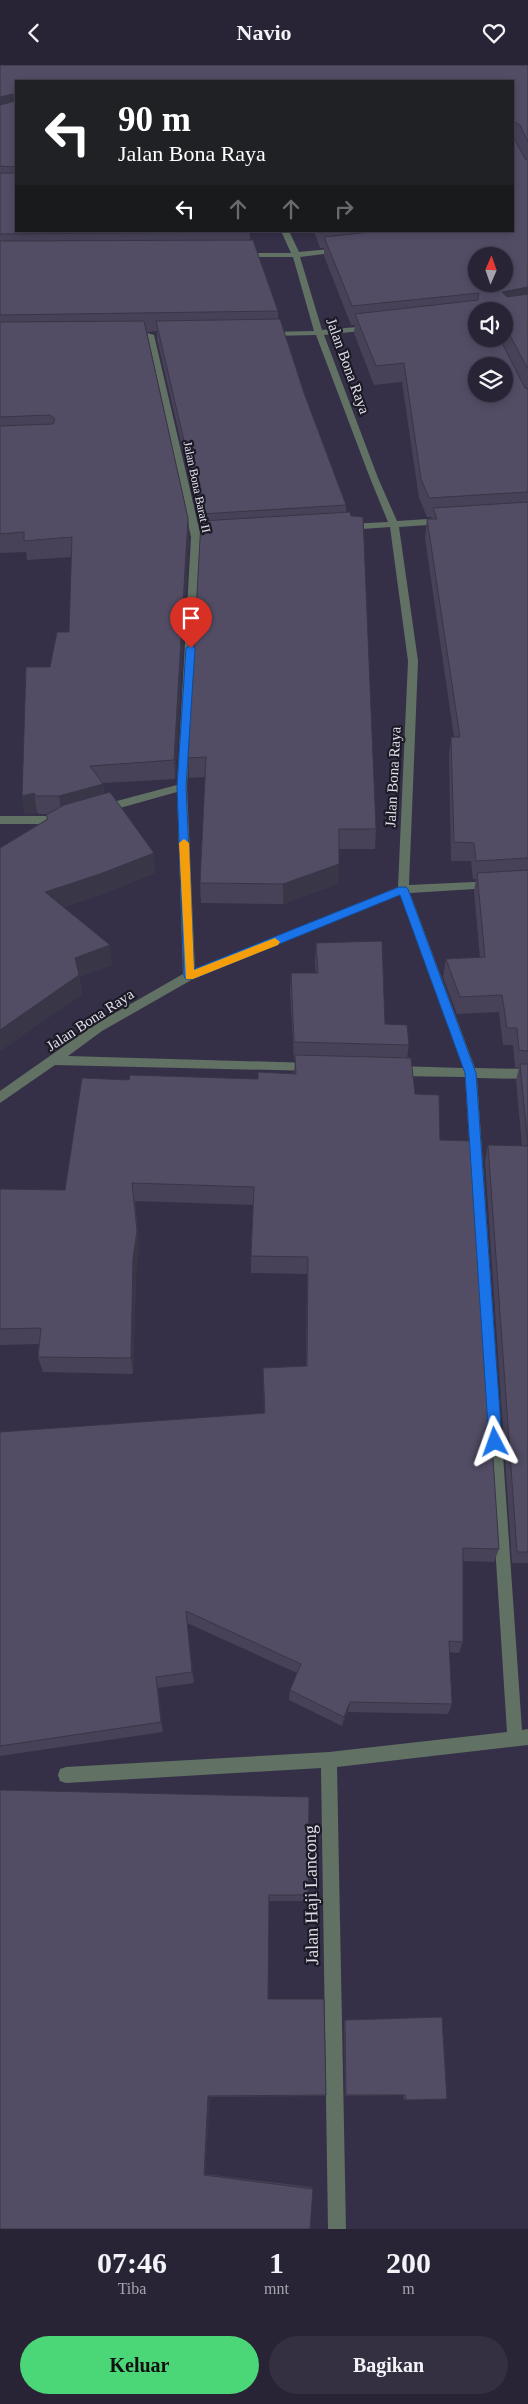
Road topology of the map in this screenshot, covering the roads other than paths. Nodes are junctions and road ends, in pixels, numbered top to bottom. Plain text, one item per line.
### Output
1 (285, 232) edge
2 (346, 249) edge
3 (235, 255) edge
4 (296, 255) junction
5 (378, 327) edge
6 (319, 333) junction
7 (262, 334) edge
8 (150, 335) dead end
9 (452, 521) edge
10 (394, 524) junction
11 (335, 528) edge
12 (182, 787) junction
13 (89, 812) edge
14 (0, 820) edge
15 (46, 830) edge
16 (499, 884) edge
17 (403, 889) junction
18 (189, 976) junction
19 (54, 1060) junction
20 (322, 1069) edge
21 (382, 1071) edge
22 (471, 1073) junction
23 (528, 1074) edge
24 (0, 1099) edge
25 (521, 1737) edge
26 (329, 1760) junction
27 (66, 1775) dead end
28 (337, 2229) edge

1 - 4 street, Jalan Bona Raya
2 - 4 street
3 - 4 street
4 - 6 street, Jalan Bona Raya
5 - 6 street
6 - 7 street
6 - 10 street, Jalan Bona Raya
8 - 12 street, Jalan Bona Barat II
9 - 10 street
10 - 11 street
10 - 17 street, Jalan Bona Raya
12 - 13 street
12 - 18 street, Jalan Bona Barat II
14 - 15 street
16 - 17 street
17 - 18 street, Jalan Bona Raya
17 - 22 street
18 - 19 street, Jalan Bona Raya
19 - 20 street
19 - 24 street, Jalan Bona Raya
21 - 22 street
22 - 23 street
22 - 25 street
25 - 26 street
26 - 27 street
26 - 28 street, Jalan Haji Lancong

